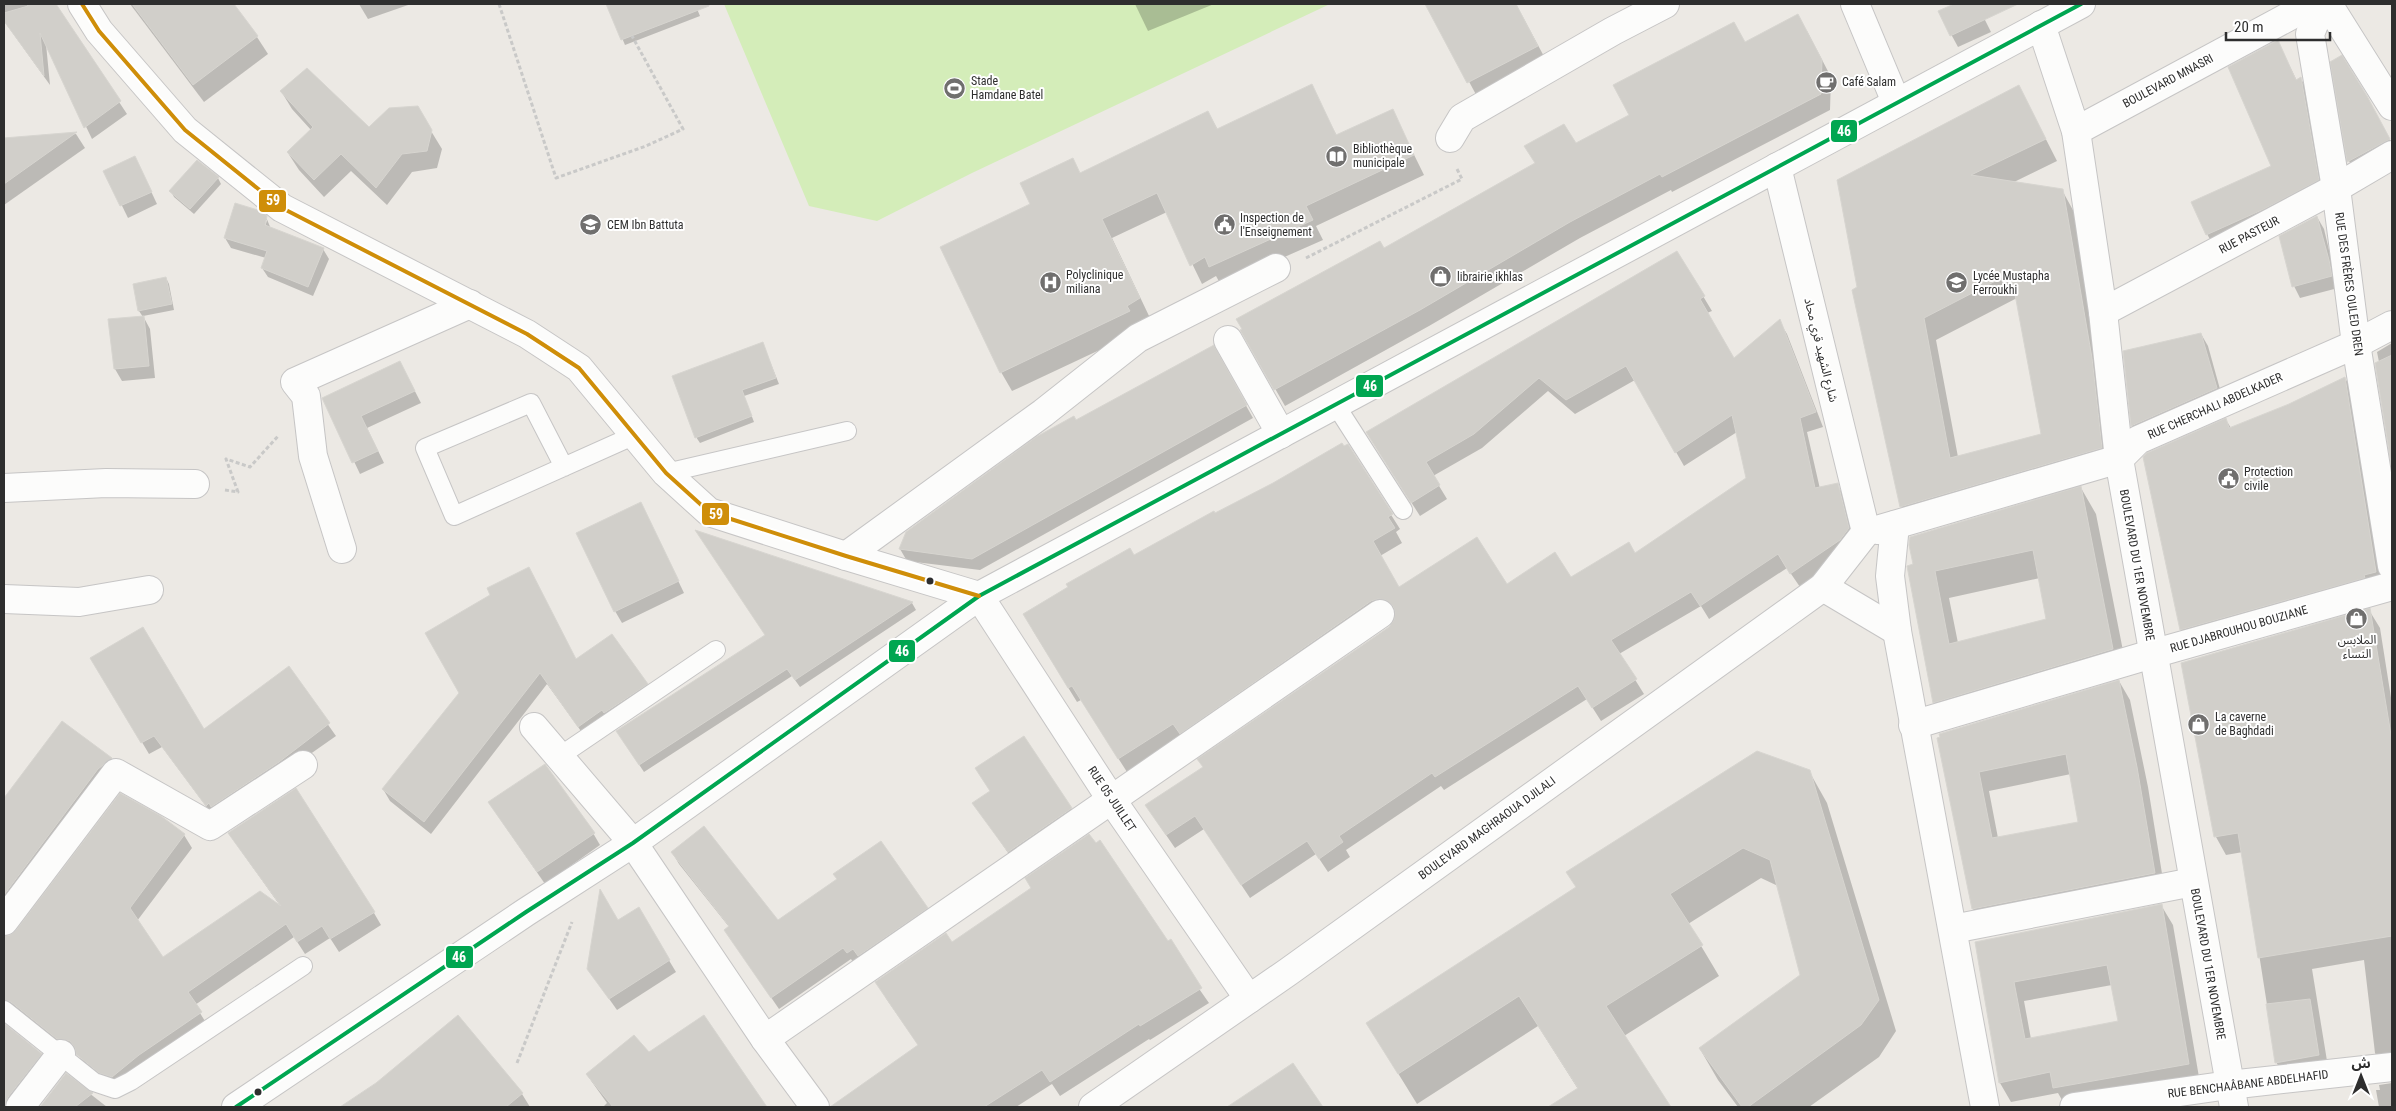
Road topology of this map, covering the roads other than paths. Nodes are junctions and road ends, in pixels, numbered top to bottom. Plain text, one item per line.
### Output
1 (82, 4) edge
2 (1665, 4) edge
3 (1855, 4) edge
4 (2081, 4) edge
5 (2312, 4) edge
6 (2322, 4) edge
7 (2328, 4) edge
8 (2041, 25) junction
9 (1896, 102) junction
10 (2392, 106) edge
11 (2076, 131) junction
12 (1450, 138) road end
13 (2392, 155) edge
14 (1776, 167) junction
15 (2336, 188) junction
16 (1276, 268) road end
17 (470, 304) junction
18 (2103, 312) junction
19 (2392, 325) edge
20 (1228, 340) dead end
21 (2356, 344) junction
22 (1335, 404) junction
23 (847, 431) dead end
24 (1281, 434) junction
25 (635, 435) junction
26 (2119, 459) junction
27 (564, 467) junction
28 (666, 472) junction
29 (195, 484) road end
30 (4, 488) edge
31 (1403, 510) dead end
32 (1895, 525) junction
33 (1866, 532) junction
34 (342, 549) dead end
35 (846, 556) junction
36 (2392, 566) edge
37 (2392, 586) edge
38 (1823, 587) junction
39 (149, 590) dead end
40 (979, 596) junction
41 (4, 598) edge
42 (1380, 614) dead end
43 (1897, 631) junction
44 (716, 650) dead end
45 (2152, 654) junction
46 (1913, 726) junction
47 (534, 727) dead end
48 (560, 756) junction
49 (303, 765) dead end
50 (1111, 800) junction
51 (633, 843) junction
52 (2193, 882) junction
53 (4, 921) edge
54 (1953, 929) junction
55 (303, 966) dead end
56 (1249, 999) junction
57 (4, 1010) edge
58 (765, 1039) junction
59 (61, 1054) junction
60 (2392, 1068) edge
61 (2232, 1096) edge
62 (20, 1107) edge
63 (236, 1107) edge
64 (815, 1107) edge
65 (1093, 1107) edge
66 (1985, 1107) edge
67 (2074, 1107) edge

1 - 17 street
2 - 12 street
3 - 9 street
4 - 8 street
5 - 11 street, BOULEVARD MNASRI
6 - 15 street, RUE DES FRÈRES OULED DREN
7 - 10 street
8 - 9 street
8 - 11 street, BOULEVARD DU 1ER NOVEMBRE
9 - 14 street
11 - 18 street, BOULEVARD DU 1ER NOVEMBRE
13 - 15 street, RUE PASTEUR
14 - 22 street
14 - 33 street, شارع الشهيد قري محاد
15 - 18 street, RUE PASTEUR
15 - 21 street, RUE DES FRÈRES OULED DREN
16 - 35 street
17 - 25 street
17 - 34 street
18 - 26 street, BOULEVARD DU 1ER NOVEMBRE
19 - 21 street, RUE CHERCHALI ABDELKADER
20 - 24 street
21 - 26 street, RUE CHERCHALI ABDELKADER
21 - 36 street, RUE DES FRÈRES OULED DREN
22 - 24 street
22 - 31 lane
23 - 28 lane
24 - 40 street
25 - 27 lane
25 - 28 street
26 - 32 street, RUE CHERCHALI ABDELKADER
26 - 45 street, BOULEVARD DU 1ER NOVEMBRE
27 - 27 lane
28 - 35 street
29 - 30 street
32 - 33 street, RUE CHERCHALI ABDELKADER
32 - 43 street
33 - 38 street, BOULEVARD MAGHRAOUA DJILALI
35 - 40 street
37 - 45 street, RUE DJABROUHOU BOUZIANE
38 - 43 street
38 - 56 street, BOULEVARD MAGHRAOUA DJILALI
39 - 41 street
40 - 50 street, RUE 05 JUILLET
40 - 51 street
42 - 50 street
43 - 46 street
44 - 48 lane
45 - 46 street, RUE DJABROUHOU BOUZIANE
45 - 52 street, BOULEVARD DU 1ER NOVEMBRE
46 - 54 street
47 - 48 street
48 - 51 street
49 - 53 street
50 - 56 street, RUE 05 JUILLET
50 - 58 street
51 - 58 street
51 - 63 street
52 - 54 street
52 - 61 street, BOULEVARD DU 1ER NOVEMBRE
54 - 66 street
55 - 59 lane
56 - 65 street, BOULEVARD MAGHRAOUA DJILALI
57 - 59 lane
58 - 64 street
59 - 62 street
60 - 61 street, RUE BENCHAÂBANE ABDELHAFID
61 - 67 street, RUE BENCHAÂBANE ABDELHAFID

